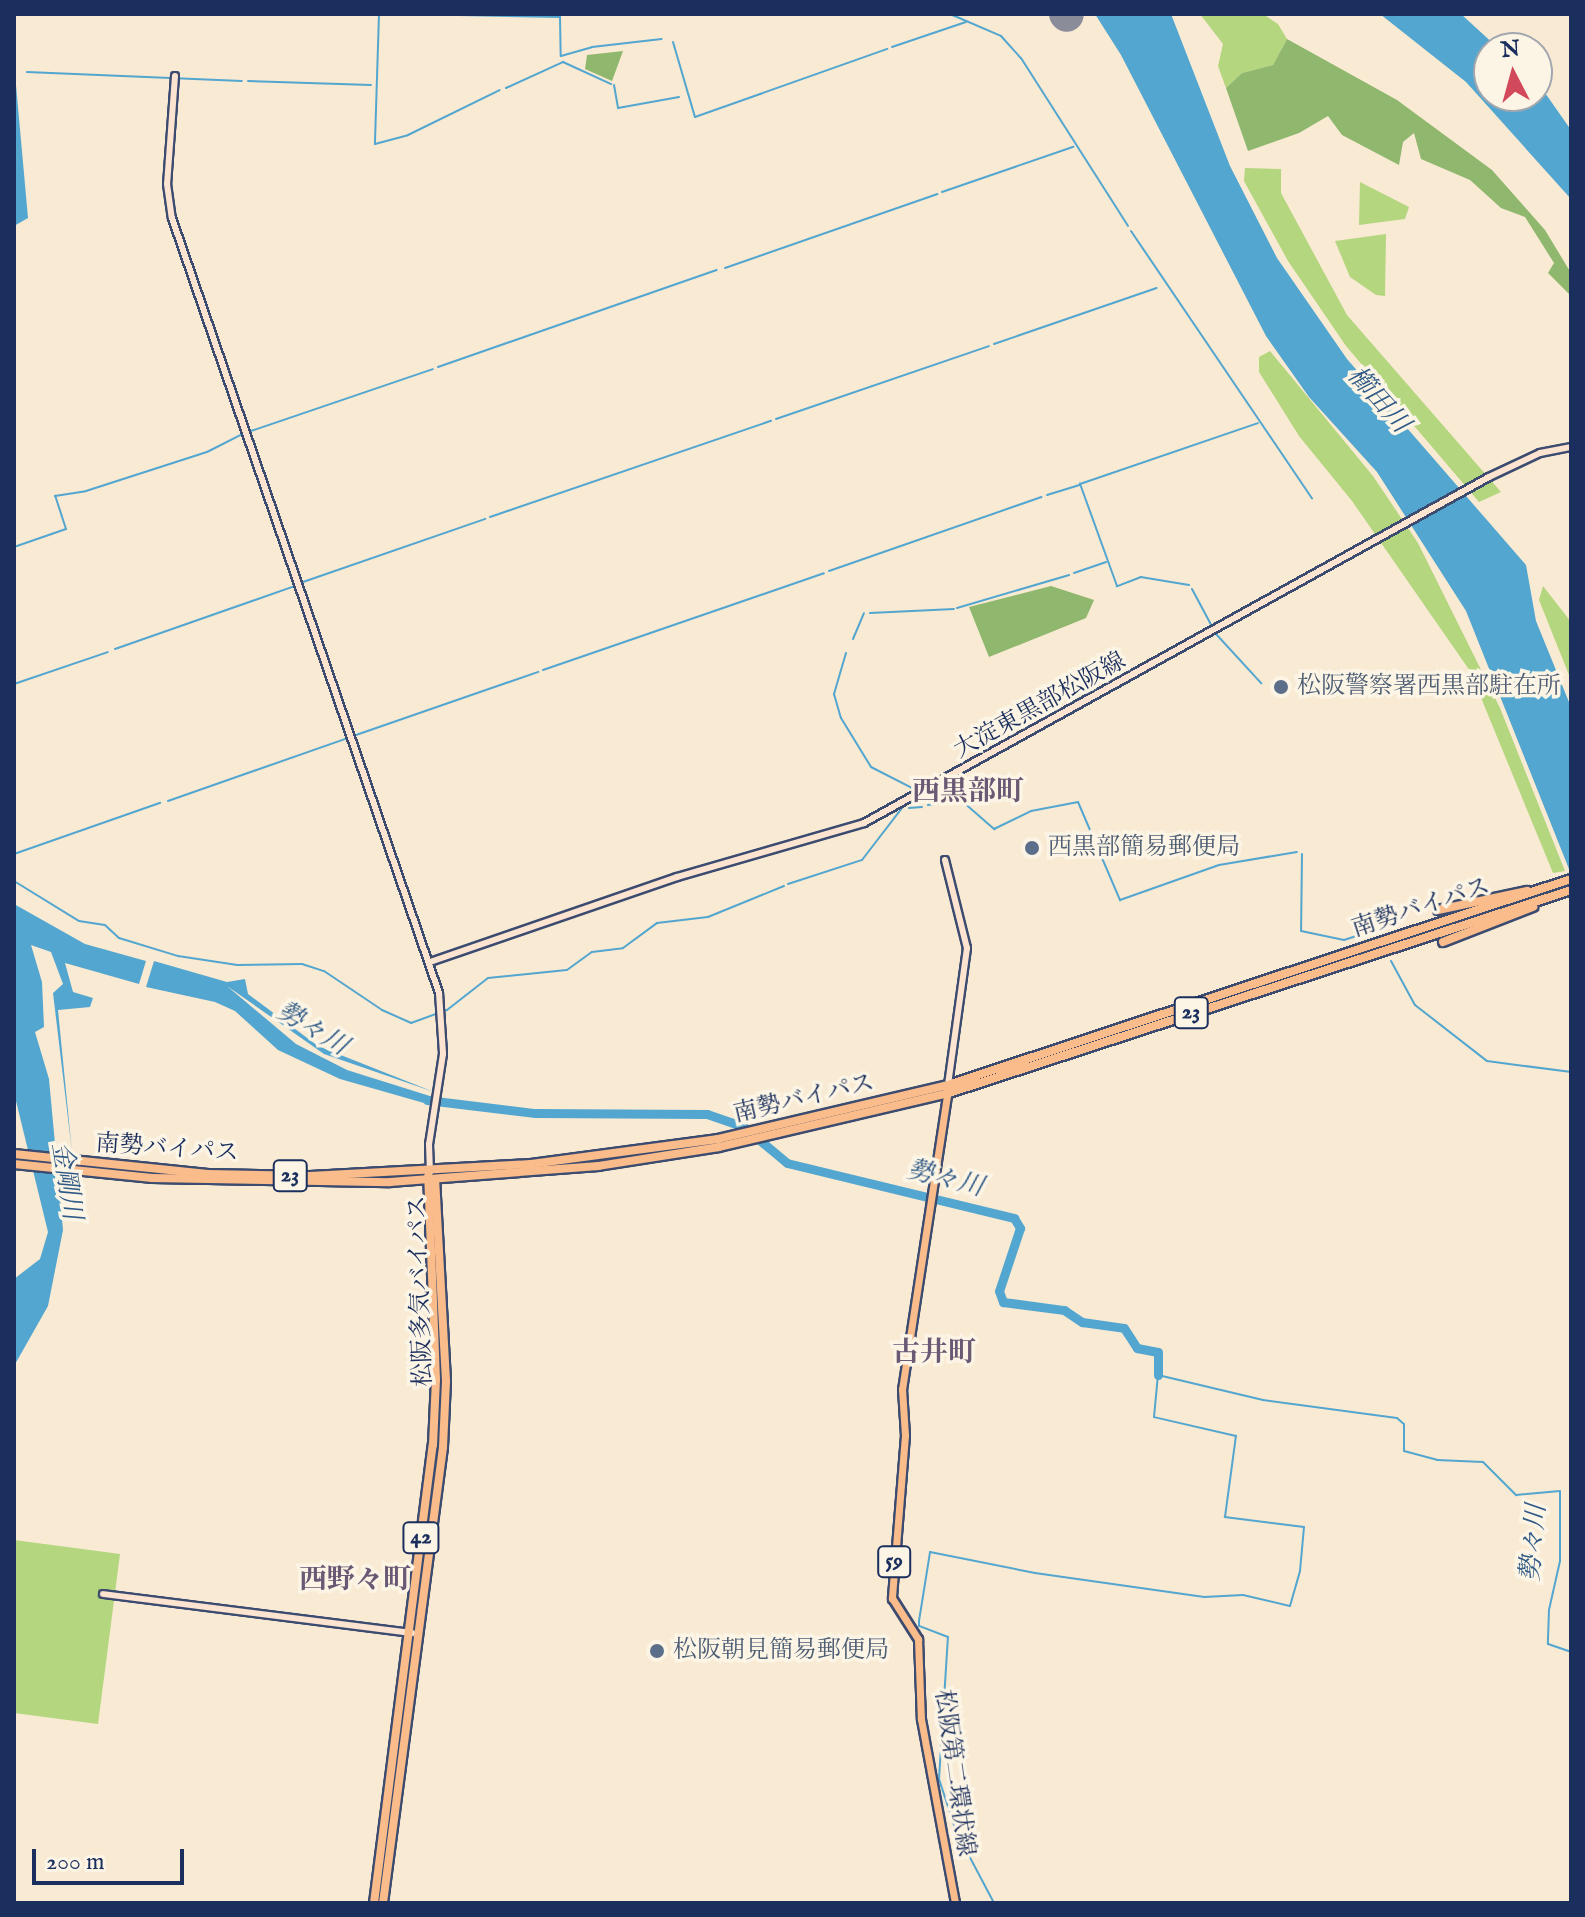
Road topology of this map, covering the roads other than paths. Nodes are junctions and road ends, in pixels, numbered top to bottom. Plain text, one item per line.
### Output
1 (175, 79) dead end
2 (1571, 447) edge
3 (945, 860) dead end
4 (1571, 879) edge
5 (1571, 890) edge
6 (1545, 893) junction
7 (1438, 910) dead end
8 (1443, 942) dead end
9 (430, 962) junction
10 (948, 1089) junction
11 (718, 1143) junction
12 (14, 1154) edge
13 (14, 1164) edge
14 (151, 1174) junction
15 (428, 1176) junction
16 (436, 1180) junction
17 (103, 1594) dead end
18 (413, 1632) junction
19 (374, 1903) edge
20 (383, 1903) edge
21 (955, 1903) edge

1 - 9 main road
2 - 9 main road, 大淀東黒部松阪線
3 - 10 main road
4 - 6 highway, 南勢バイパス / 23
5 - 6 highway, 南勢バイパス / 23
6 - 7 highway
6 - 8 highway
6 - 10 highway, 南勢バイパス / 23
9 - 15 main road
10 - 11 highway, 南勢バイパス / 23
10 - 21 main road, 松阪第二環状線 / 59
11 - 15 highway, 南勢バイパス / 23
11 - 16 highway, 南勢バイパス / 23
12 - 14 highway, 南勢バイパス / 23
13 - 14 highway, 南勢バイパス / 23
14 - 15 highway, 南勢バイパス / 23
15 - 16 highway, 松阪多気バイパス
15 - 18 highway, 松阪多気バイパス / 42
16 - 18 highway, 松阪多気バイパス / 42
17 - 18 main road
18 - 19 highway, 松阪多気バイパス / 42
18 - 20 highway, 松阪多気バイパス / 42

